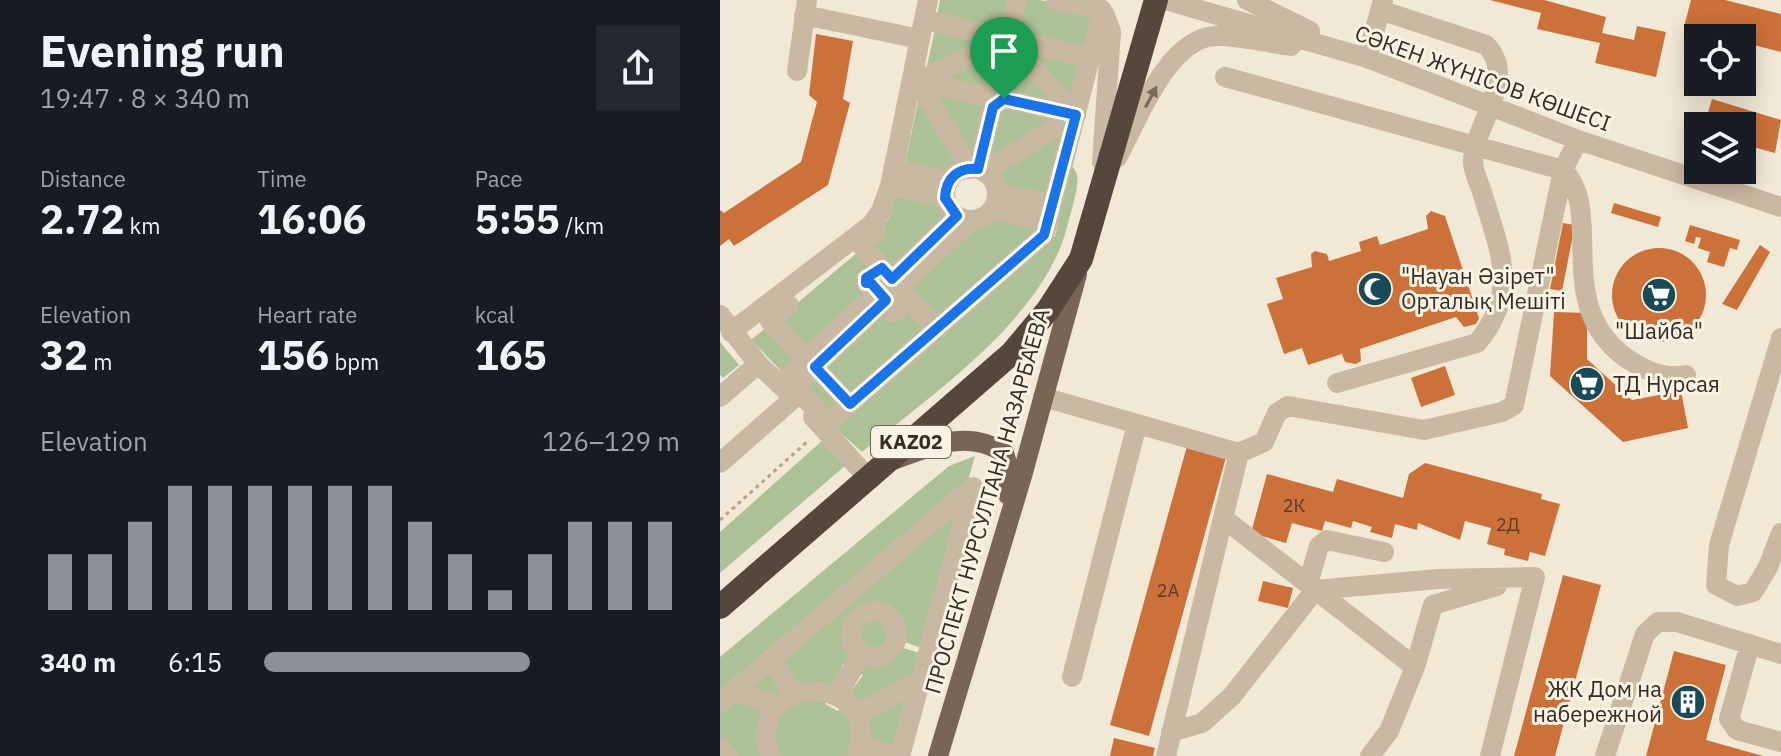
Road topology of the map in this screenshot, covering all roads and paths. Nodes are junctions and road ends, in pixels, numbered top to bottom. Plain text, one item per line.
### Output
1 (928, 0) edge
2 (935, 0) edge
3 (1017, 0) edge
4 (1056, 0) edge
5 (1156, 0) edge
6 (1165, 0) edge
7 (1247, 0) edge
8 (1381, 5) edge
9 (805, 8) edge
10 (1230, 8) edge
11 (1098, 10) edge
12 (925, 30) junction
13 (1008, 39) junction
14 (1364, 57) junction
15 (1090, 58) junction
16 (797, 71) dead end
17 (1225, 77) dead end
18 (915, 80) junction
19 (995, 97) junction
20 (1491, 105) junction
21 (1076, 115) junction
22 (1578, 140) junction
23 (1477, 147) junction
24 (977, 170) junction
25 (1563, 170) junction
26 (898, 178) junction
27 (947, 189) junction
28 (1100, 190) junction
29 (994, 201) junction
30 (1781, 207) edge
31 (1050, 213) junction
32 (861, 245) junction
33 (1081, 259) junction
34 (912, 267) junction
35 (770, 321) junction
36 (725, 323) edge
37 (937, 329) junction
38 (1781, 338) edge
39 (811, 363) junction
40 (758, 364) junction
41 (1686, 375) dead end
42 (1337, 383) dead end
43 (791, 388) junction
44 (720, 397) edge
45 (1043, 397) junction
46 (850, 404) junction
47 (1137, 424) junction
48 (823, 428) junction
49 (1239, 453) junction
50 (889, 462) junction
51 (720, 463) edge
52 (869, 479) junction
53 (1223, 518) junction
54 (720, 520) edge
55 (1006, 524) junction
56 (1781, 533) edge
57 (1384, 552) dead end
58 (1535, 577) junction
59 (1312, 587) junction
60 (720, 607) edge
61 (896, 642) junction
62 (1750, 644) junction
63 (928, 652) junction
64 (862, 653) junction
65 (1781, 654) edge
66 (772, 660) junction
67 (1415, 667) junction
68 (1072, 677) dead end
69 (921, 680) junction
70 (837, 696) junction
71 (727, 697) edge
72 (785, 700) junction
73 (856, 715) junction
74 (1171, 732) junction
75 (1781, 742) edge
76 (720, 747) edge
77 (859, 751) edge
78 (729, 756) edge
79 (770, 756) edge
80 (899, 756) edge
81 (938, 756) edge
82 (1166, 756) edge
83 (1370, 756) edge
84 (1490, 756) edge
85 (1605, 756) edge

1 - 12 street
2 - 12 street
3 - 13 street
4 - 11 street
5 - 28 highway, KАZ02
6 - 10 street, СӘКЕН ЖҮНІСОВ КӨШЕСІ
7 - 14 street
8 - 14 street
8 - 20 street
9 - 12 street
9 - 16 street
10 - 14 street, СӘКЕН ЖҮНІСОВ КӨШЕСІ
11 - 15 street
11 - 28 street
12 - 13 street
12 - 18 street
13 - 15 street
13 - 18 street
13 - 19 street
13 - 21 street
14 - 20 street, СӘКЕН ЖҮНІСОВ КӨШЕСІ
28 -> 14 street
15 - 21 street
17 - 23 street
18 - 19 street
18 - 24 street
18 - 26 street
18 - 36 street
19 - 21 street
19 - 24 street
20 - 22 street, СӘКЕН ЖҮНІСОВ КӨШЕСІ
20 - 23 street
21 - 24 street
21 - 31 street
22 - 25 street
22 - 30 street, СӘКЕН ЖҮНІСОВ КӨШЕСІ
23 - 25 street
23 - 42 street
24 - 27 street
24 - 29 street
25 - 41 street
25 - 49 street
26 - 27 street
26 - 32 street
27 - 34 street
28 - 33 highway, KАZ02
29 - 31 street
29 - 34 street
31 - 37 street
32 - 34 street
32 - 35 street
33 - 45 main road, ПРОСПЕКТ НУРСУЛТАНА НАЗАРБАЕВА
33 - 50 highway, KАZ02
34 - 37 street
34 - 39 street
35 - 39 street
35 - 43 street
36 - 40 street
37 - 46 street
38 - 56 street
39 - 43 street
39 - 46 street
40 - 43 street
40 - 44 street
43 - 46 street
43 - 48 street
43 - 51 street
45 - 47 street
45 - 55 main road, ПРОСПЕКТ НУРСУЛТАНА НАЗАРБАЕВА
47 - 49 street
47 - 68 street
48 - 52 street
48 - 54 path
49 - 53 street
50 - 52 highway, KАZ02
50 - 55 main road
52 - 60 highway, KАZ02
53 - 59 street
53 - 74 street
55 - 81 main road, ПРОСПЕКТ НУРСУЛТАНА НАЗАРБАЕВА
57 - 59 street
58 - 59 street
58 - 67 street
58 - 84 street
59 - 67 street
59 - 74 street
61 - 63 street
61 - 64 street
61 - 64 street
62 - 65 street
62 - 75 street
62 - 85 street
63 - 66 street
63 - 69 street
64 - 70 street
66 - 71 street
66 - 72 street
67 - 83 street
69 - 73 street
69 - 80 street
70 - 72 street
70 - 73 street
71 - 72 street
72 - 79 street
73 - 77 street
74 - 82 street
76 - 78 street
77 - 80 street

